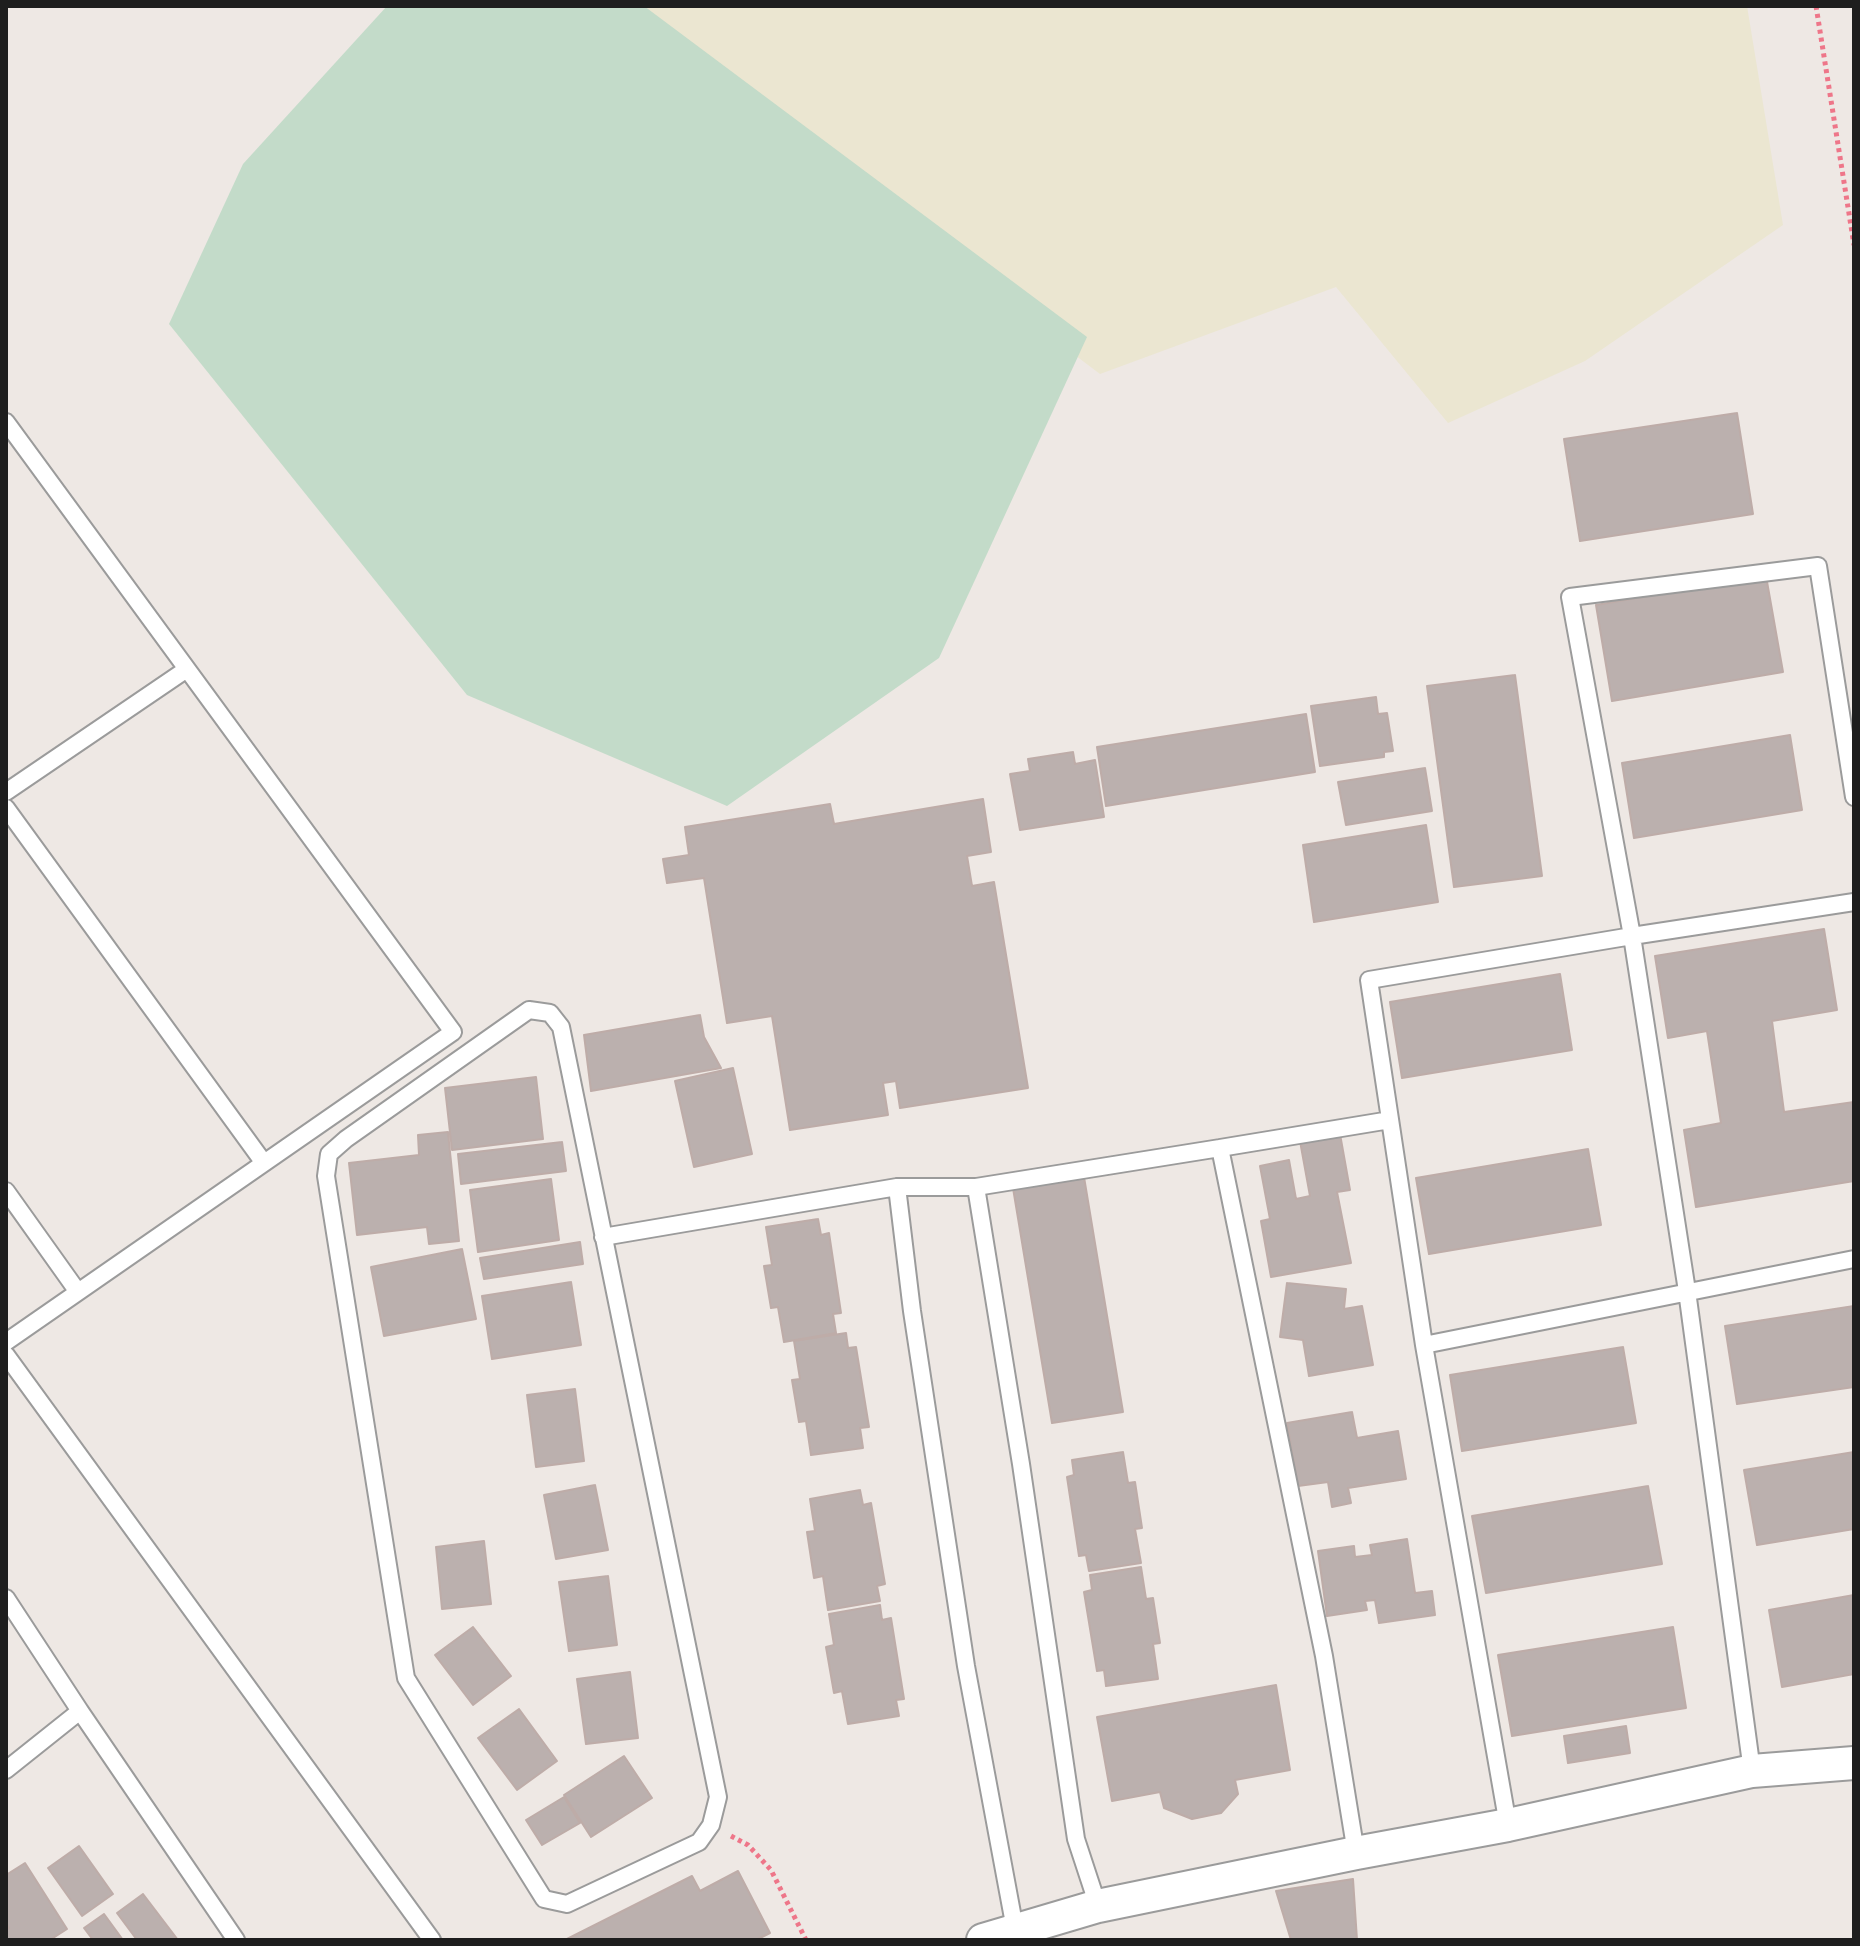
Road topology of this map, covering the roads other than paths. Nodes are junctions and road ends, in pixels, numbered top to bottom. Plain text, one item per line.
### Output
1 (6, 422) edge
2 (187, 669) junction
3 (6, 792) edge
4 (1854, 797) edge
5 (6, 808) edge
6 (1854, 902) edge
7 (1632, 936) junction
8 (1390, 1120) junction
9 (1220, 1148) junction
10 (264, 1163) junction
11 (897, 1187) junction
12 (976, 1187) junction
13 (6, 1191) edge
14 (603, 1237) junction
15 (1854, 1259) edge
16 (1687, 1291) junction
17 (78, 1292) junction
18 (6, 1342) edge
19 (1424, 1345) junction
20 (6, 1355) edge
21 (6, 1598) edge
22 (80, 1711) junction
23 (1854, 1763) edge
24 (6, 1770) edge
25 (1752, 1771) junction
26 (1508, 1825) junction
27 (1356, 1853) junction
28 (1098, 1906) junction
29 (1015, 1929) junction
30 (236, 1940) edge
31 (432, 1940) edge
32 (983, 1940) edge

1 - 2 lane
2 - 3 lane
2 - 10 lane
4 - 7 lane
5 - 10 lane
6 - 7 lane
7 - 8 lane
7 - 16 lane
8 - 9 lane
8 - 19 lane
9 - 12 lane
9 - 27 lane
10 - 17 lane
11 - 12 lane
11 - 14 lane
11 - 29 lane
12 - 28 lane
13 - 17 lane
14 - 14 lane
15 - 16 lane
16 - 19 lane
16 - 25 lane
17 - 18 lane
19 - 26 lane
20 - 31 lane
21 - 22 lane
22 - 24 lane
22 - 30 lane
23 - 25 street
25 - 26 street
26 - 27 street
27 - 28 street
28 - 29 street
29 - 32 street

